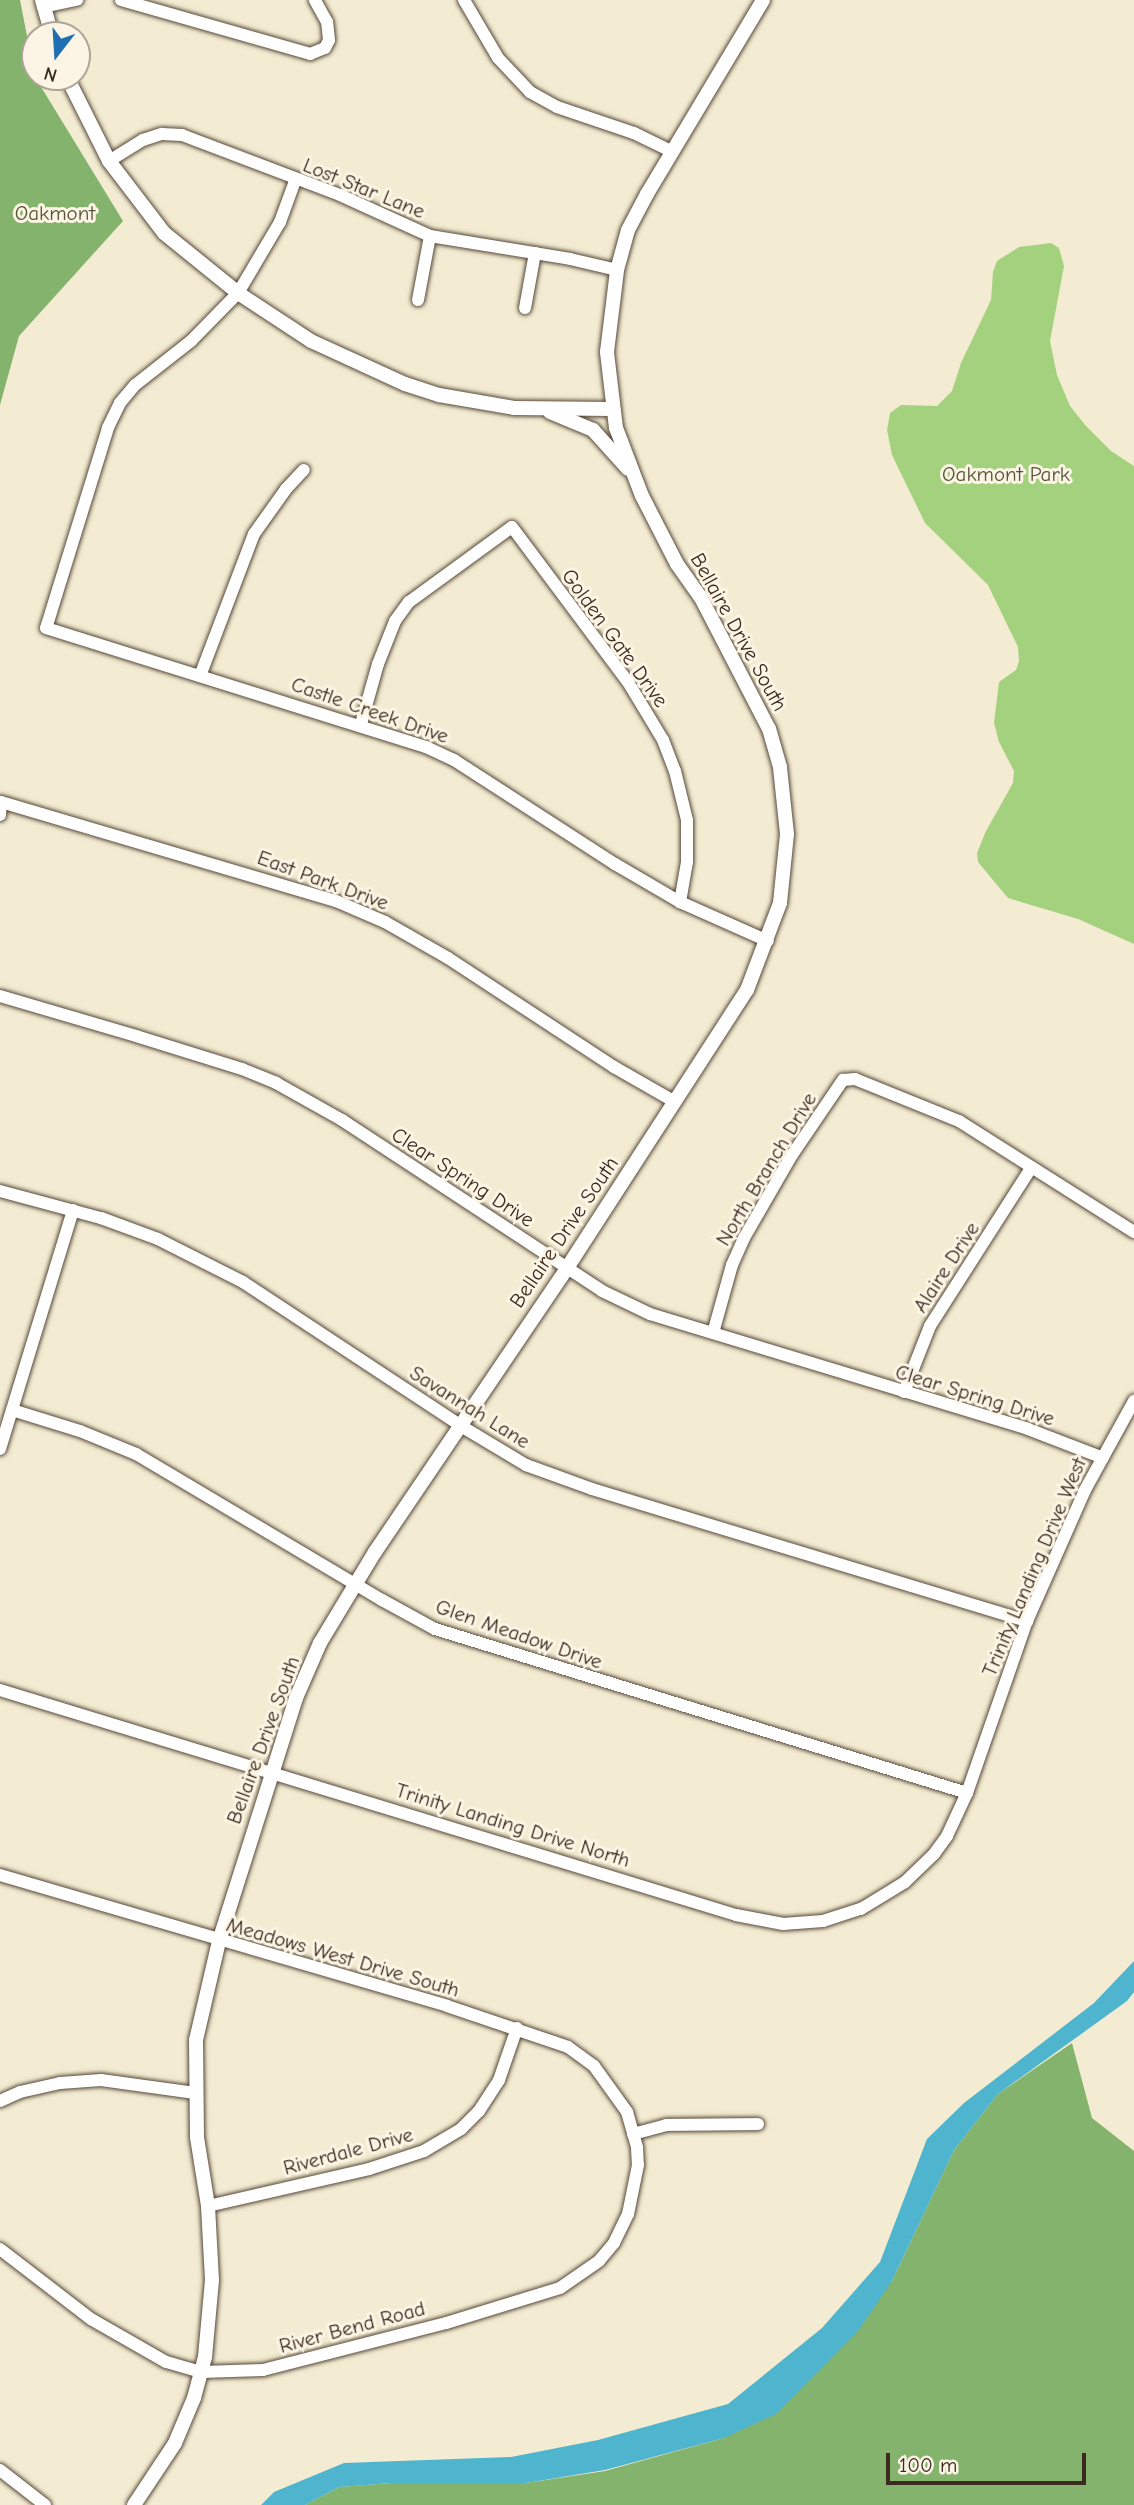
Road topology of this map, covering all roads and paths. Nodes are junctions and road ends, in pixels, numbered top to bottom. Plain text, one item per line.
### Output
1 (76, 0) edge
2 (121, 0) edge
3 (315, 0) edge
4 (464, 0) edge
5 (763, 0) edge
6 (43, 4) edge
7 (48, 21) edge
8 (74, 91) edge
9 (673, 152) junction
10 (109, 161) junction
11 (295, 181) junction
12 (430, 236) junction
13 (535, 253) junction
14 (617, 270) junction
15 (238, 293) junction
16 (418, 300) dead end
17 (525, 308) dead end
18 (612, 409) junction
19 (546, 410) junction
20 (304, 470) dead end
21 (634, 476) junction
22 (200, 676) junction
23 (361, 724) junction
24 (1, 809) edge
25 (680, 901) junction
26 (768, 941) junction
27 (0, 996) edge
28 (676, 1102) junction
29 (1031, 1168) junction
30 (0, 1191) edge
31 (73, 1210) junction
32 (1134, 1232) edge
33 (567, 1268) junction
34 (713, 1334) junction
35 (904, 1392) junction
36 (1134, 1401) edge
37 (12, 1410) junction
38 (461, 1426) junction
39 (0, 1448) edge
40 (1102, 1458) junction
41 (355, 1584) junction
42 (1027, 1621) junction
43 (0, 1690) edge
44 (270, 1774) junction
45 (967, 1793) junction
46 (0, 1875) edge
47 (219, 1941) junction
48 (517, 2028) junction
49 (195, 2093) junction
50 (0, 2101) edge
51 (758, 2124) dead end
52 (634, 2134) junction
53 (208, 2206) junction
54 (0, 2249) edge
55 (201, 2372) junction
56 (0, 2470) edge
57 (45, 2505) edge
58 (134, 2505) edge

1 - 6 street
2 - 3 street
4 - 9 street
5 - 9 street, Bellaire Drive South
6 - 7 street
8 - 10 street
9 - 14 street, Bellaire Drive South
10 - 11 street, Lost Star Lane
10 - 15 street
11 - 12 street, Lost Star Lane
11 - 15 street
12 - 13 street, Lost Star Lane
12 - 16 street
13 - 14 street, Lost Star Lane
13 - 17 street
14 - 18 street, Bellaire Drive South
15 - 19 street
15 - 22 street, Castle Creek Drive
18 - 19 street
18 - 21 street, Bellaire Drive South
19 - 21 street
20 - 22 street
21 - 26 street, Bellaire Drive South
22 - 23 street, Castle Creek Drive
23 - 25 street, Castle Creek Drive
23 - 25 street, Golden Gate Drive
24 - 28 street, East Park Drive
25 - 26 street, Castle Creek Drive
26 - 28 street, Bellaire Drive South
27 - 33 street, Clear Spring Drive
28 - 33 street, Bellaire Drive South
29 - 32 street
29 - 34 street, North Branch Drive
29 - 35 street, Alaire Drive
30 - 31 street, Savannah Lane
31 - 37 street
31 - 38 street, Savannah Lane
33 - 34 street, Clear Spring Drive
33 - 38 street, Bellaire Drive South
34 - 35 street, Clear Spring Drive
35 - 40 street, Clear Spring Drive
36 - 40 street, Trinity Landing Drive West
37 - 39 street
37 - 41 street, Glen Meadow Drive
38 - 41 street, Bellaire Drive South
38 - 42 street, Savannah Lane
40 - 42 street, Trinity Landing Drive West
41 - 44 street, Bellaire Drive South
41 - 45 street, Glen Meadow Drive
42 - 45 street, Trinity Landing Drive West
43 - 44 street, Trinity Landing Drive North
44 - 45 street, Trinity Landing Drive North
44 - 47 street, Bellaire Drive South
46 - 47 street, Meadows West Drive South
47 - 48 street, Meadows West Drive South
47 - 49 street, Bellaire Drive South
48 - 52 street, Meadows West Drive South
48 - 53 street, Riverdale Drive
49 - 50 street
49 - 53 street, Bellaire Drive South
51 - 52 street
52 - 55 street, River Bend Road
53 - 55 street, Bellaire Drive South
54 - 55 street, River Bend Road
55 - 58 street, Bellaire Drive South
56 - 57 street

